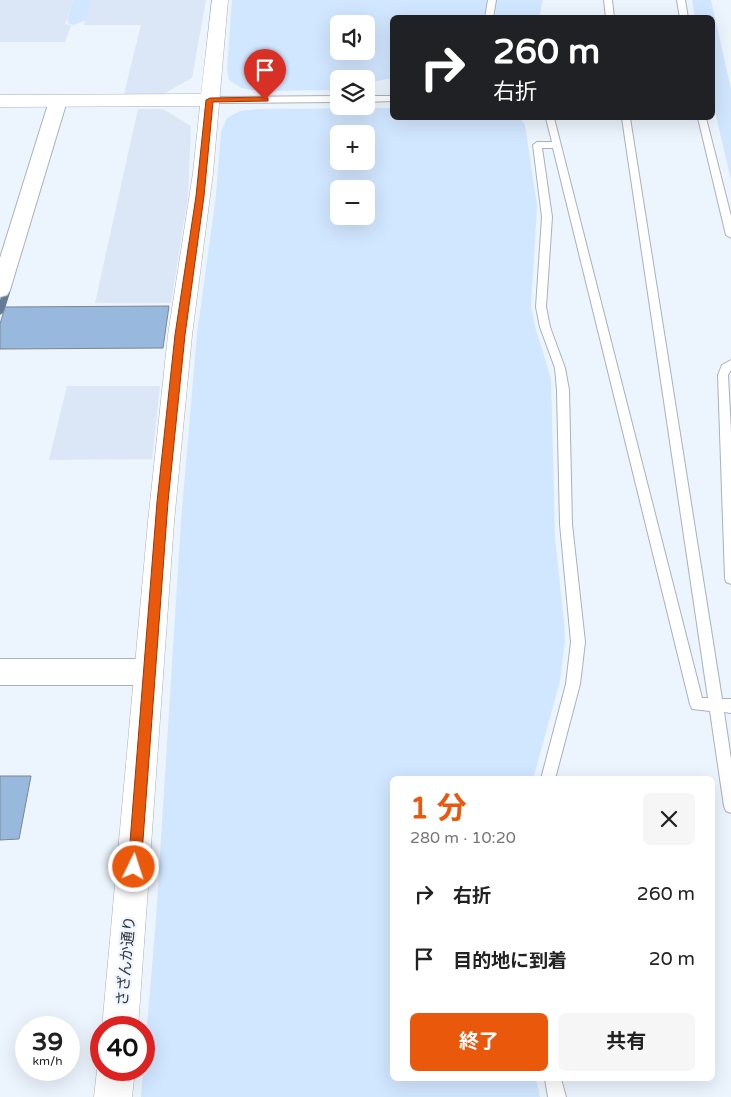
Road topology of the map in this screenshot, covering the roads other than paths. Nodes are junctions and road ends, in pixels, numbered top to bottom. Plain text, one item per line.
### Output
1 (220, 0) edge
2 (492, 0) edge
3 (608, 0) edge
4 (681, 0) edge
5 (490, 15) edge
6 (610, 15) edge
7 (684, 15) edge
8 (330, 99) edge
9 (375, 99) edge
10 (390, 99) edge
11 (210, 100) junction
12 (0, 101) edge
13 (58, 101) junction
14 (551, 120) edge
15 (626, 120) edge
16 (702, 120) edge
17 (557, 145) junction
18 (731, 235) edge
19 (0, 290) edge
20 (731, 364) edge
21 (731, 578) edge
22 (0, 672) edge
23 (149, 672) junction
24 (716, 705) junction
25 (731, 706) edge
26 (549, 776) edge
27 (731, 806) edge
28 (121, 1016) edge
29 (115, 1081) edge
30 (553, 1081) edge
31 (113, 1097) edge
32 (557, 1097) edge

1 - 11 street, さざんか通り
2 - 5 lane
3 - 6 lane
4 - 7 lane
8 - 11 lane
9 - 10 lane
11 - 13 street
11 - 23 street, さざんか通り
12 - 13 street
13 - 19 street
14 - 17 lane
15 - 24 lane
16 - 18 lane
17 - 24 lane
17 - 26 lane
20 - 21 lane
22 - 23 street
23 - 28 street, さざんか通り
24 - 25 lane
24 - 27 lane
29 - 31 street
30 - 32 lane

